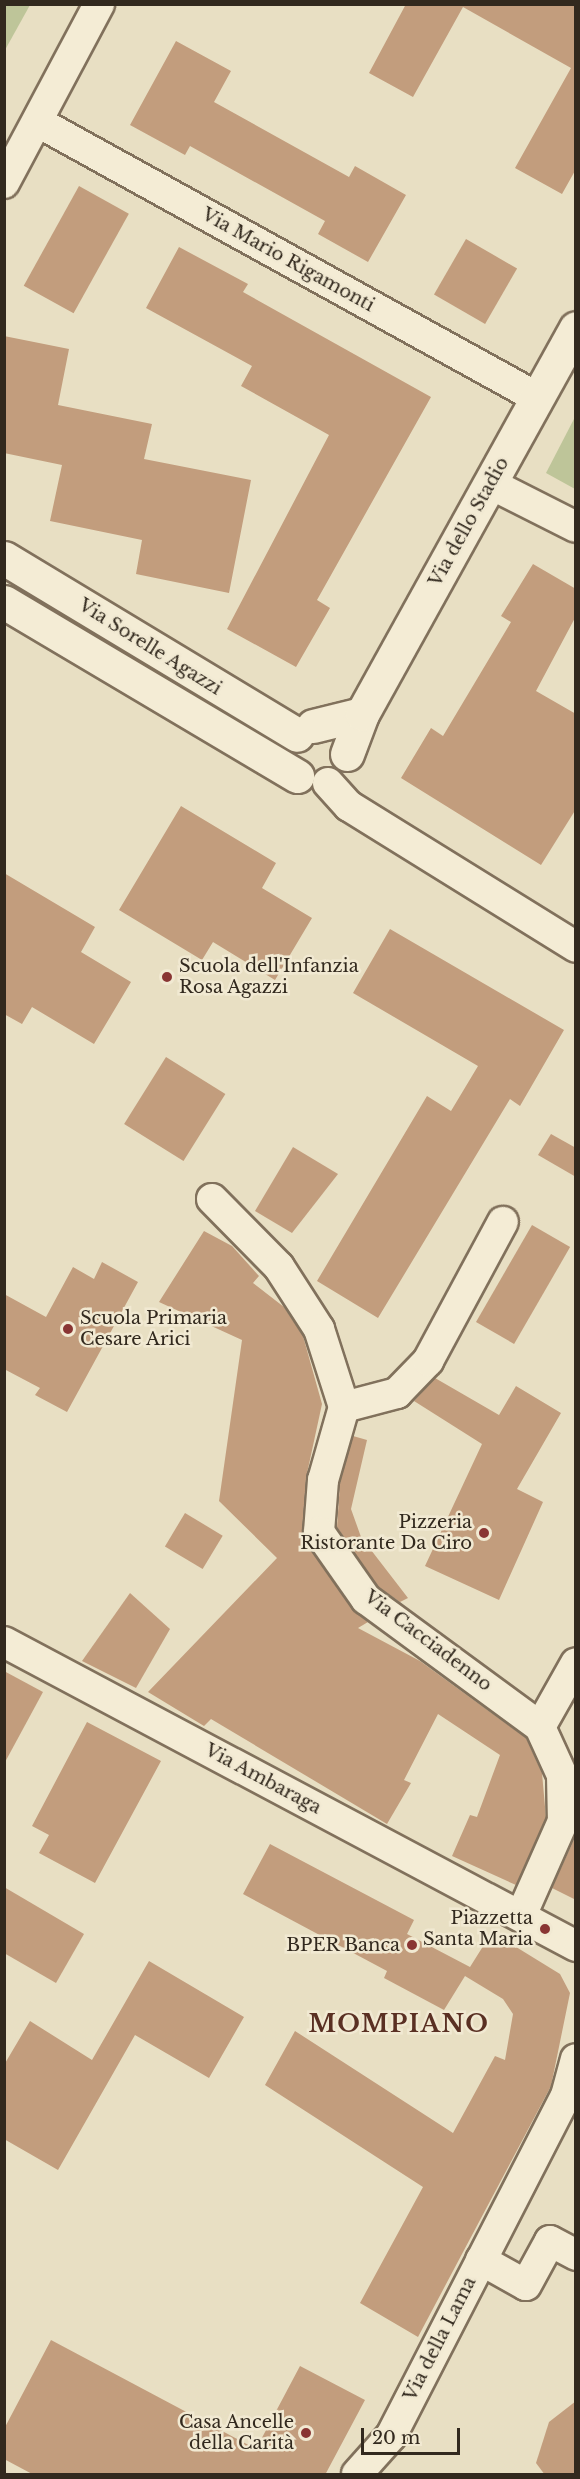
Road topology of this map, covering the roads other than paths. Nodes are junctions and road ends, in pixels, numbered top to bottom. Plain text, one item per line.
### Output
1 (99, 4) edge
2 (38, 122) junction
3 (4, 183) edge
4 (576, 328) edge
5 (538, 398) junction
6 (491, 484) junction
7 (576, 527) edge
8 (4, 558) edge
9 (4, 602) edge
10 (362, 714) junction
11 (305, 730) junction
12 (347, 754) junction
13 (312, 779) junction
14 (576, 947) edge
15 (212, 1199) dead end
16 (503, 1222) dead end
17 (344, 1407) junction
18 (4, 1642) edge
19 (576, 1663) edge
20 (540, 1727) junction
21 (520, 1916) junction
22 (576, 1946) edge
23 (576, 2059) edge
24 (576, 2255) edge
25 (481, 2260) junction
26 (357, 2475) edge

1 - 2 street
2 - 3 street
2 - 5 street, Via Mario Rigamonti
4 - 5 street, Via dello Stadio
5 - 6 street, Via dello Stadio
6 - 7 street
6 - 10 street, Via dello Stadio
8 - 11 street, Via Sorelle Agazzi
9 - 13 street, Via Sorelle Agazzi
10 - 11 street
10 - 12 street, Via dello Stadio
11 - 12 street
11 - 13 street
12 - 13 street
13 - 14 street, Via Sorelle Agazzi
15 - 17 street
16 - 17 street
17 - 20 street, Via Cacciadenno
18 - 21 street, Via Ambaraga
19 - 20 street
20 - 21 street, Via Cacciadenno
21 - 22 street
23 - 25 street, Via della Lama
24 - 25 street, Via della Lama
25 - 26 street, Via della Lama

